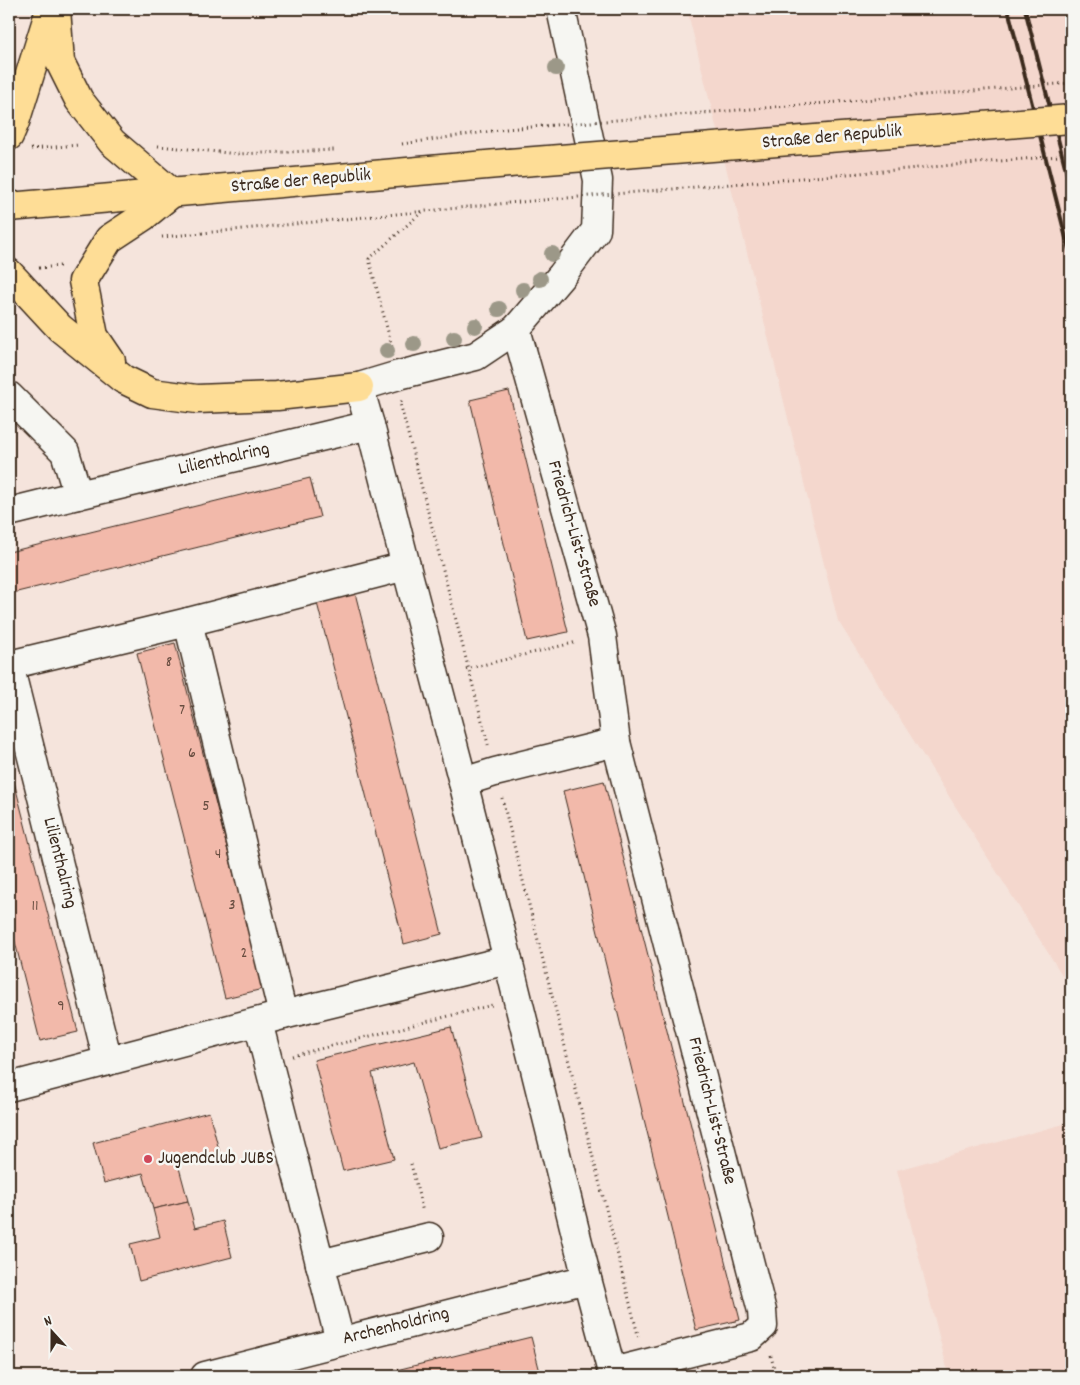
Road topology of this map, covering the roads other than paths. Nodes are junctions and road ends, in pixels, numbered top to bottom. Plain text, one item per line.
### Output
1 (51, 9) edge
2 (56, 9) edge
3 (561, 9) edge
4 (1071, 119) edge
5 (18, 143) edge
6 (172, 193) junction
7 (9, 207) edge
8 (9, 272) edge
9 (516, 329) junction
10 (123, 379) junction
11 (359, 387) junction
12 (9, 396) edge
13 (370, 425) junction
14 (78, 495) junction
15 (9, 512) edge
16 (406, 566) junction
17 (188, 622) junction
18 (9, 665) edge
19 (616, 742) junction
20 (463, 782) junction
21 (508, 960) junction
22 (271, 1019) junction
23 (108, 1061) junction
24 (9, 1087) edge
25 (428, 1237) road end
26 (320, 1264) junction
27 (587, 1279) junction
28 (340, 1341) junction
29 (613, 1374) edge
30 (205, 1376) edge

1 - 5 main road
2 - 6 main road
3 - 9 street
4 - 6 main road, Straße der Republik, bridge
6 - 7 main road, Straße der Republik
6 - 10 main road
8 - 10 main road
9 - 11 street
9 - 19 street, Friedrich-List-Straße
10 - 11 main road
11 - 13 street, Friedrich-List-Straße
12 - 14 street
13 - 14 street, Lilienthalring
13 - 16 street, Friedrich-List-Straße
14 - 15 street, Lilienthalring
16 - 17 street, Lilienthalring
16 - 20 street, Friedrich-List-Straße
17 - 18 street, Lilienthalring
17 - 22 street
18 - 23 street, Lilienthalring
19 - 20 street
19 - 29 street, Friedrich-List-Straße
20 - 21 street, Friedrich-List-Straße
21 - 22 street
21 - 27 street, Friedrich-List-Straße
22 - 23 street
22 - 26 street
23 - 24 street
25 - 26 street
26 - 28 street
27 - 28 street, Archenholdring
27 - 29 street, Friedrich-List-Straße
28 - 30 street, Archenholdring

